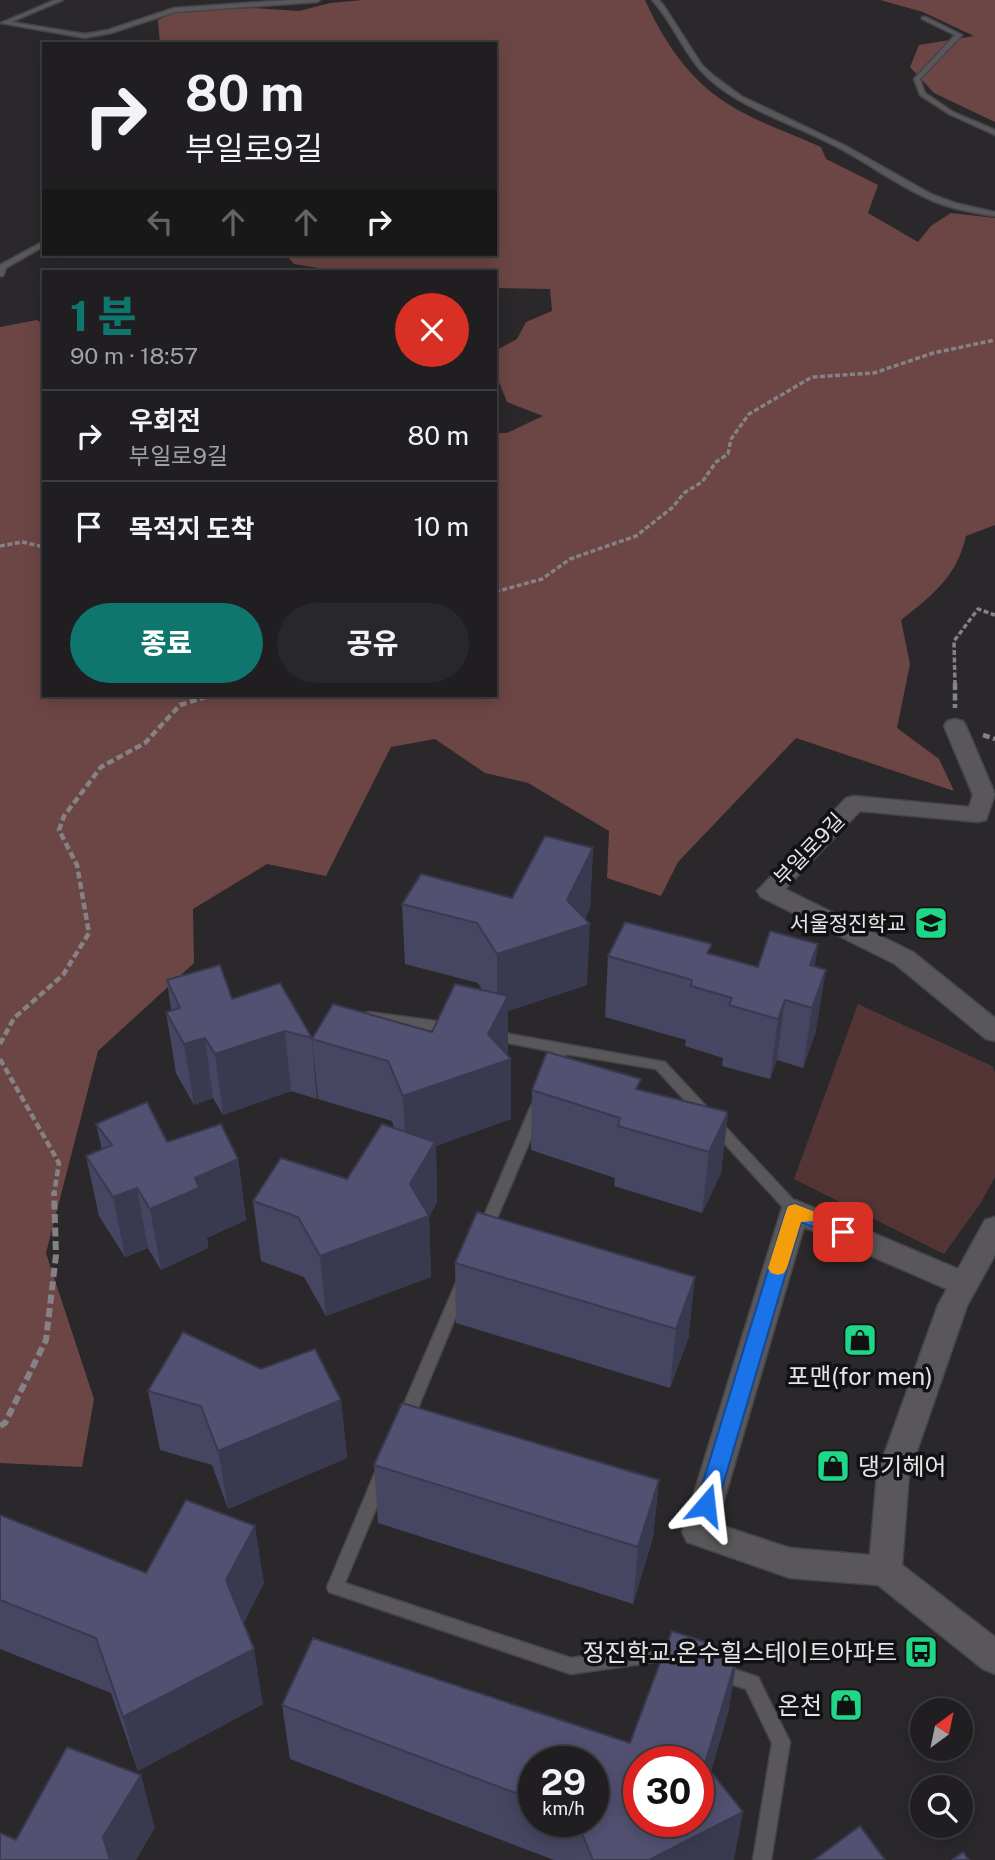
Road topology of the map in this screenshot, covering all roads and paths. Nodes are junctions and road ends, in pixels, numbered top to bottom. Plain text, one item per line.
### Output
1 (60, 0) edge
2 (317, 0) edge
3 (655, 0) edge
4 (924, 18) dead end
5 (2, 24) edge
6 (995, 132) edge
7 (995, 214) edge
8 (42, 244) edge
9 (0, 274) edge
10 (995, 340) edge
11 (0, 546) edge
12 (42, 546) edge
13 (497, 591) edge
14 (995, 615) edge
15 (206, 697) edge
16 (955, 726) joint
17 (356, 1026) edge
18 (995, 1032) edge
19 (0, 1044) edge
20 (562, 1049) junction
21 (0, 1059) edge
22 (795, 1211) junction
23 (995, 1228) edge
24 (481, 1241) edge
25 (470, 1267) edge
26 (964, 1284) junction
27 (0, 1426) edge
28 (400, 1433) edge
29 (389, 1459) edge
30 (885, 1571) junction
31 (995, 1658) edge
32 (762, 1860) edge

1 - 5 lane
2 - 5 lane
3 - 7 lane
4 - 6 lane
8 - 9 lane
10 - 13 path
11 - 12 path
14 - 16 path
15 - 19 path
16 - 18 street, 부일로9길
17 - 20 lane
20 - 22 lane
20 - 24 lane
21 - 27 path
22 - 26 street
22 - 30 street
23 - 26 street
25 - 28 lane
26 - 30 street
29 - 32 lane
30 - 31 street

